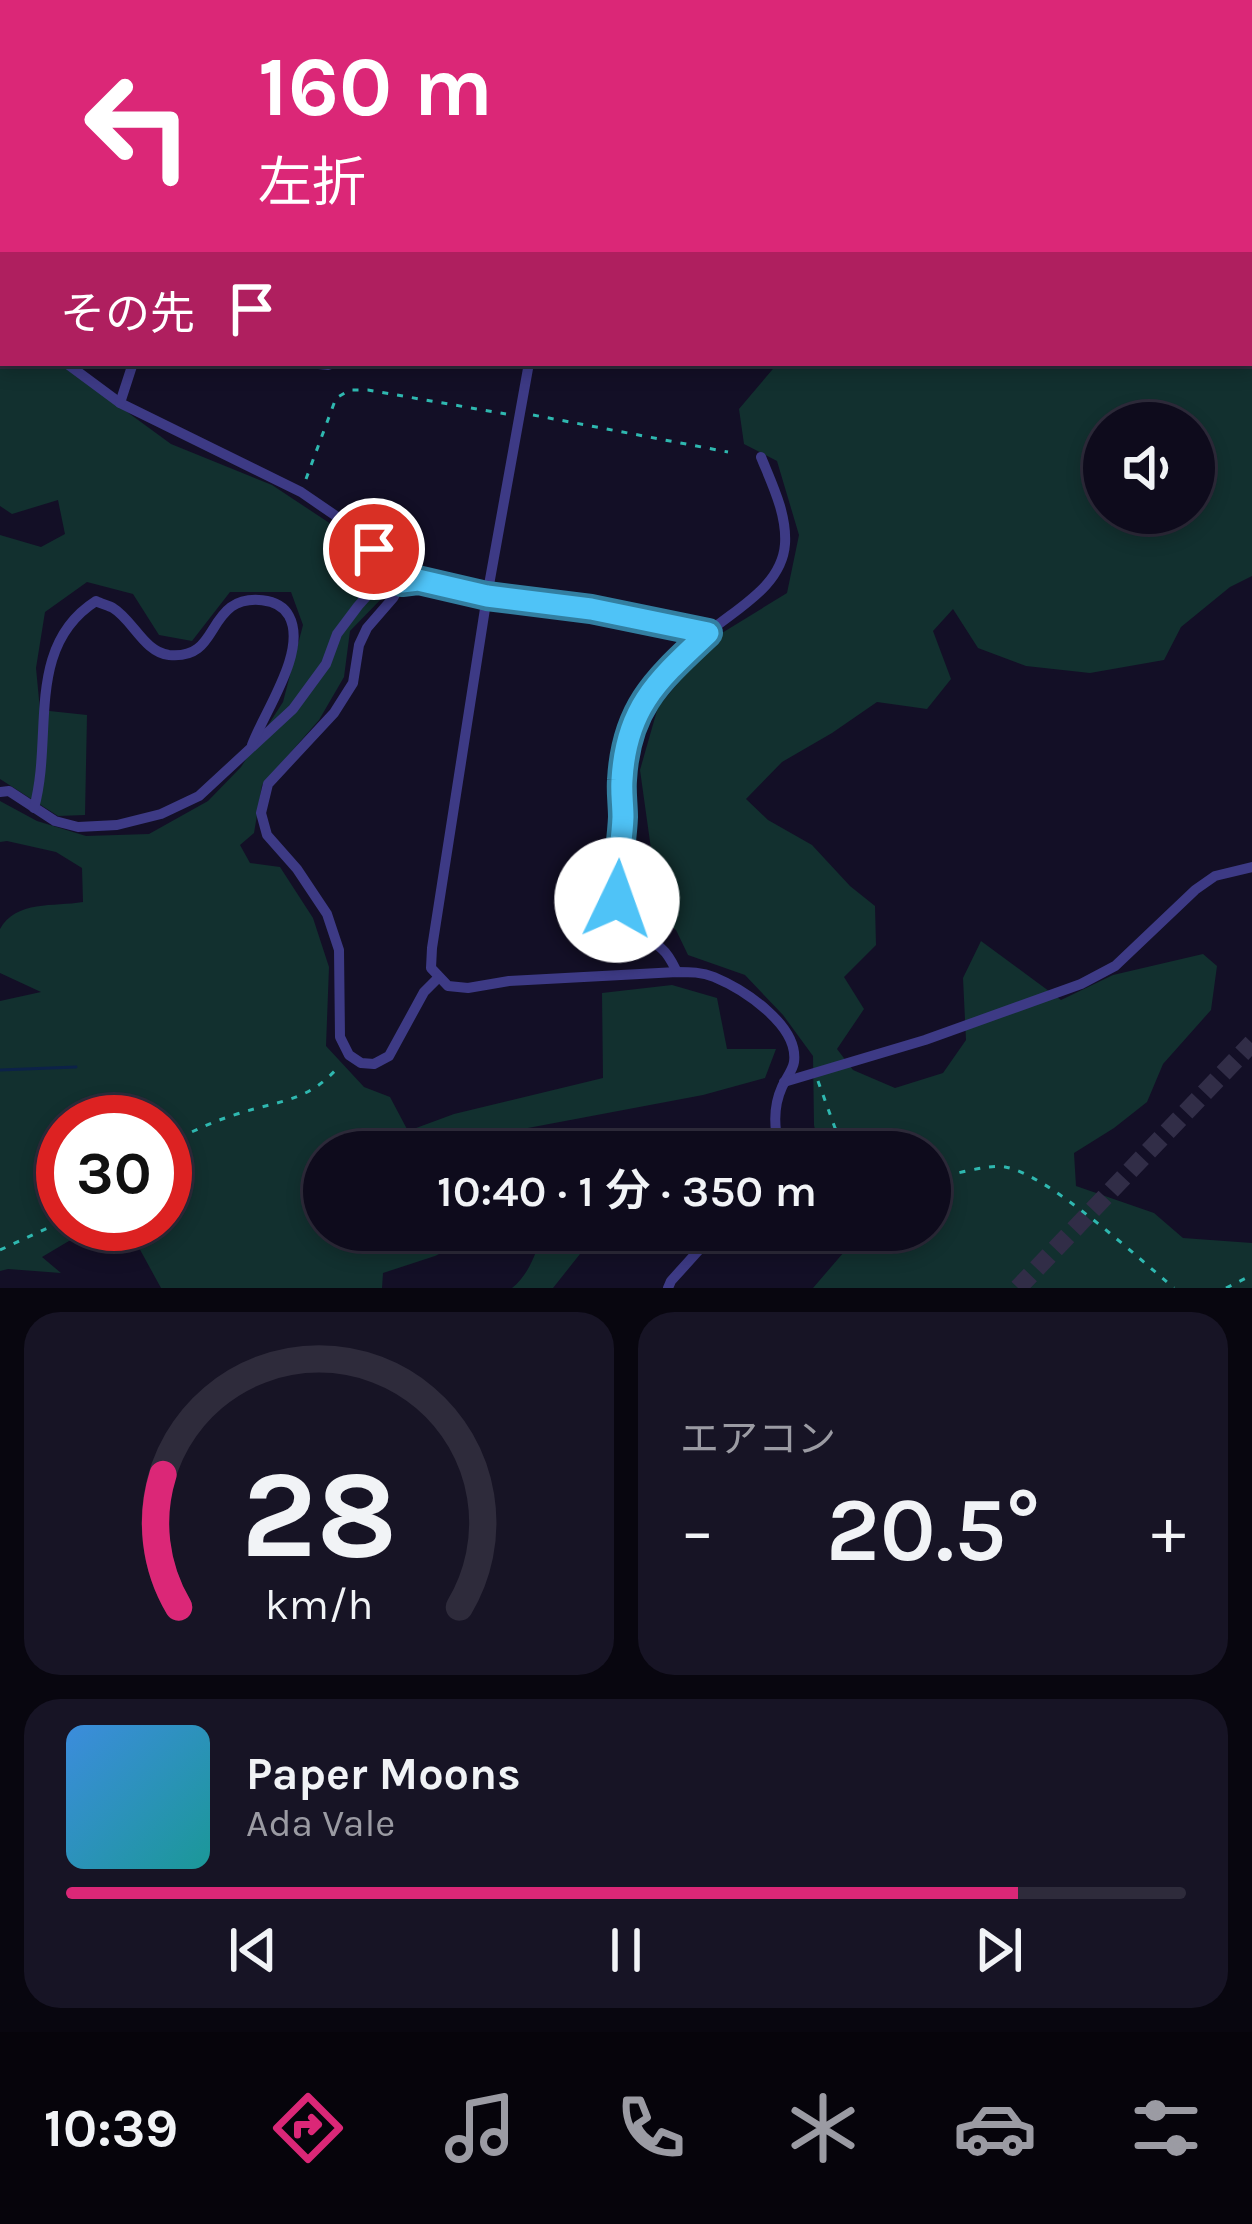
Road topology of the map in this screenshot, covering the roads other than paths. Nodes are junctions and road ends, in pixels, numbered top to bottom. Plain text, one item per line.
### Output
1 (70, 366) edge
2 (132, 366) edge
3 (529, 366) edge
4 (120, 404) junction
5 (761, 457) dead end
6 (391, 569) junction
7 (402, 582) junction
8 (487, 596) junction
9 (708, 633) junction
10 (252, 745) junction
11 (0, 791) edge
12 (34, 808) junction
13 (1252, 867) edge
14 (677, 972) junction
15 (439, 978) junction
16 (784, 1082) junction
17 (775, 1131) edge
18 (697, 1251) edge
19 (668, 1288) edge

1 - 4 street
2 - 4 street
3 - 8 street
4 - 6 street
5 - 9 street
6 - 7 street
6 - 10 street
7 - 8 street
7 - 15 street
8 - 9 street
8 - 15 street
9 - 14 street
10 - 12 street
10 - 12 street
11 - 12 street
13 - 16 street
14 - 15 street
14 - 16 street
16 - 17 street
18 - 19 street

